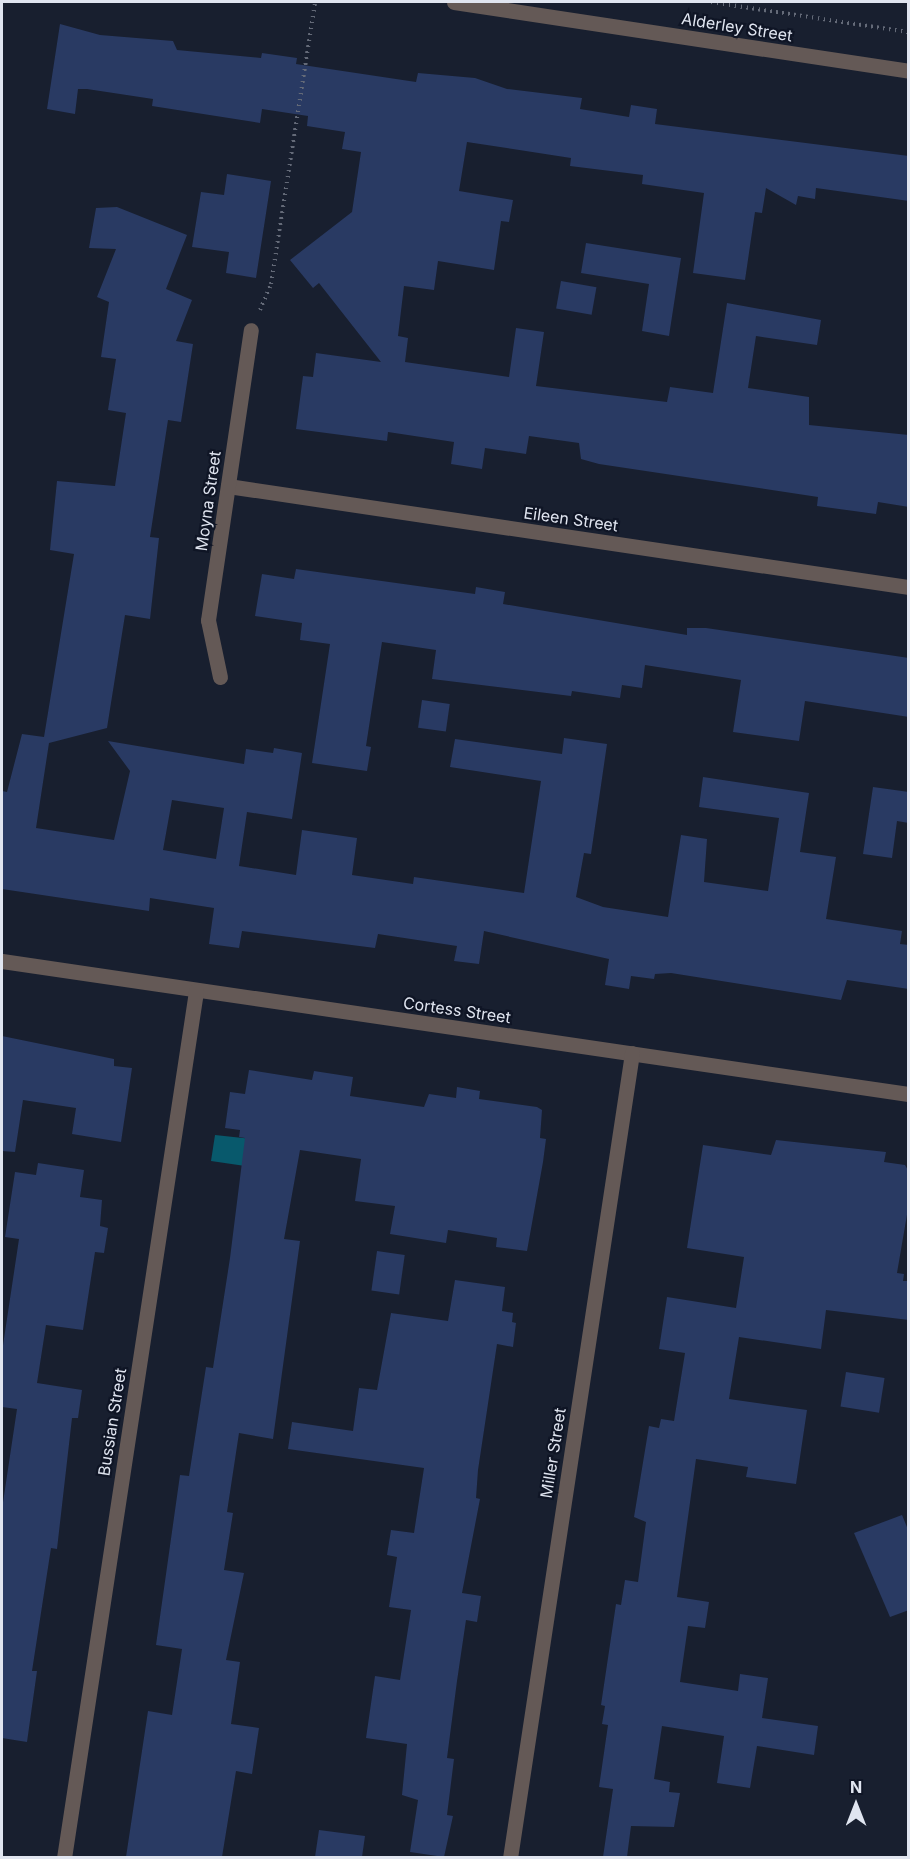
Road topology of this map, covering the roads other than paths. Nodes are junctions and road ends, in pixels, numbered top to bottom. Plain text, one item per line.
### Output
1 (454, 2) edge
2 (909, 71) edge
3 (251, 330) road end
4 (228, 486) junction
5 (909, 588) edge
6 (220, 677) dead end
7 (2, 961) edge
8 (196, 991) junction
9 (632, 1053) junction
10 (909, 1094) edge
11 (64, 1857) edge
12 (510, 1857) edge

1 - 2 street, Alderley Street
3 - 4 street, Moyna Street
4 - 5 street, Eileen Street
4 - 6 street, Moyna Street
7 - 8 street, Cortess Street
8 - 9 street, Cortess Street
8 - 11 street, Bussian Street
9 - 10 street, Cortess Street
9 - 12 street, Miller Street

